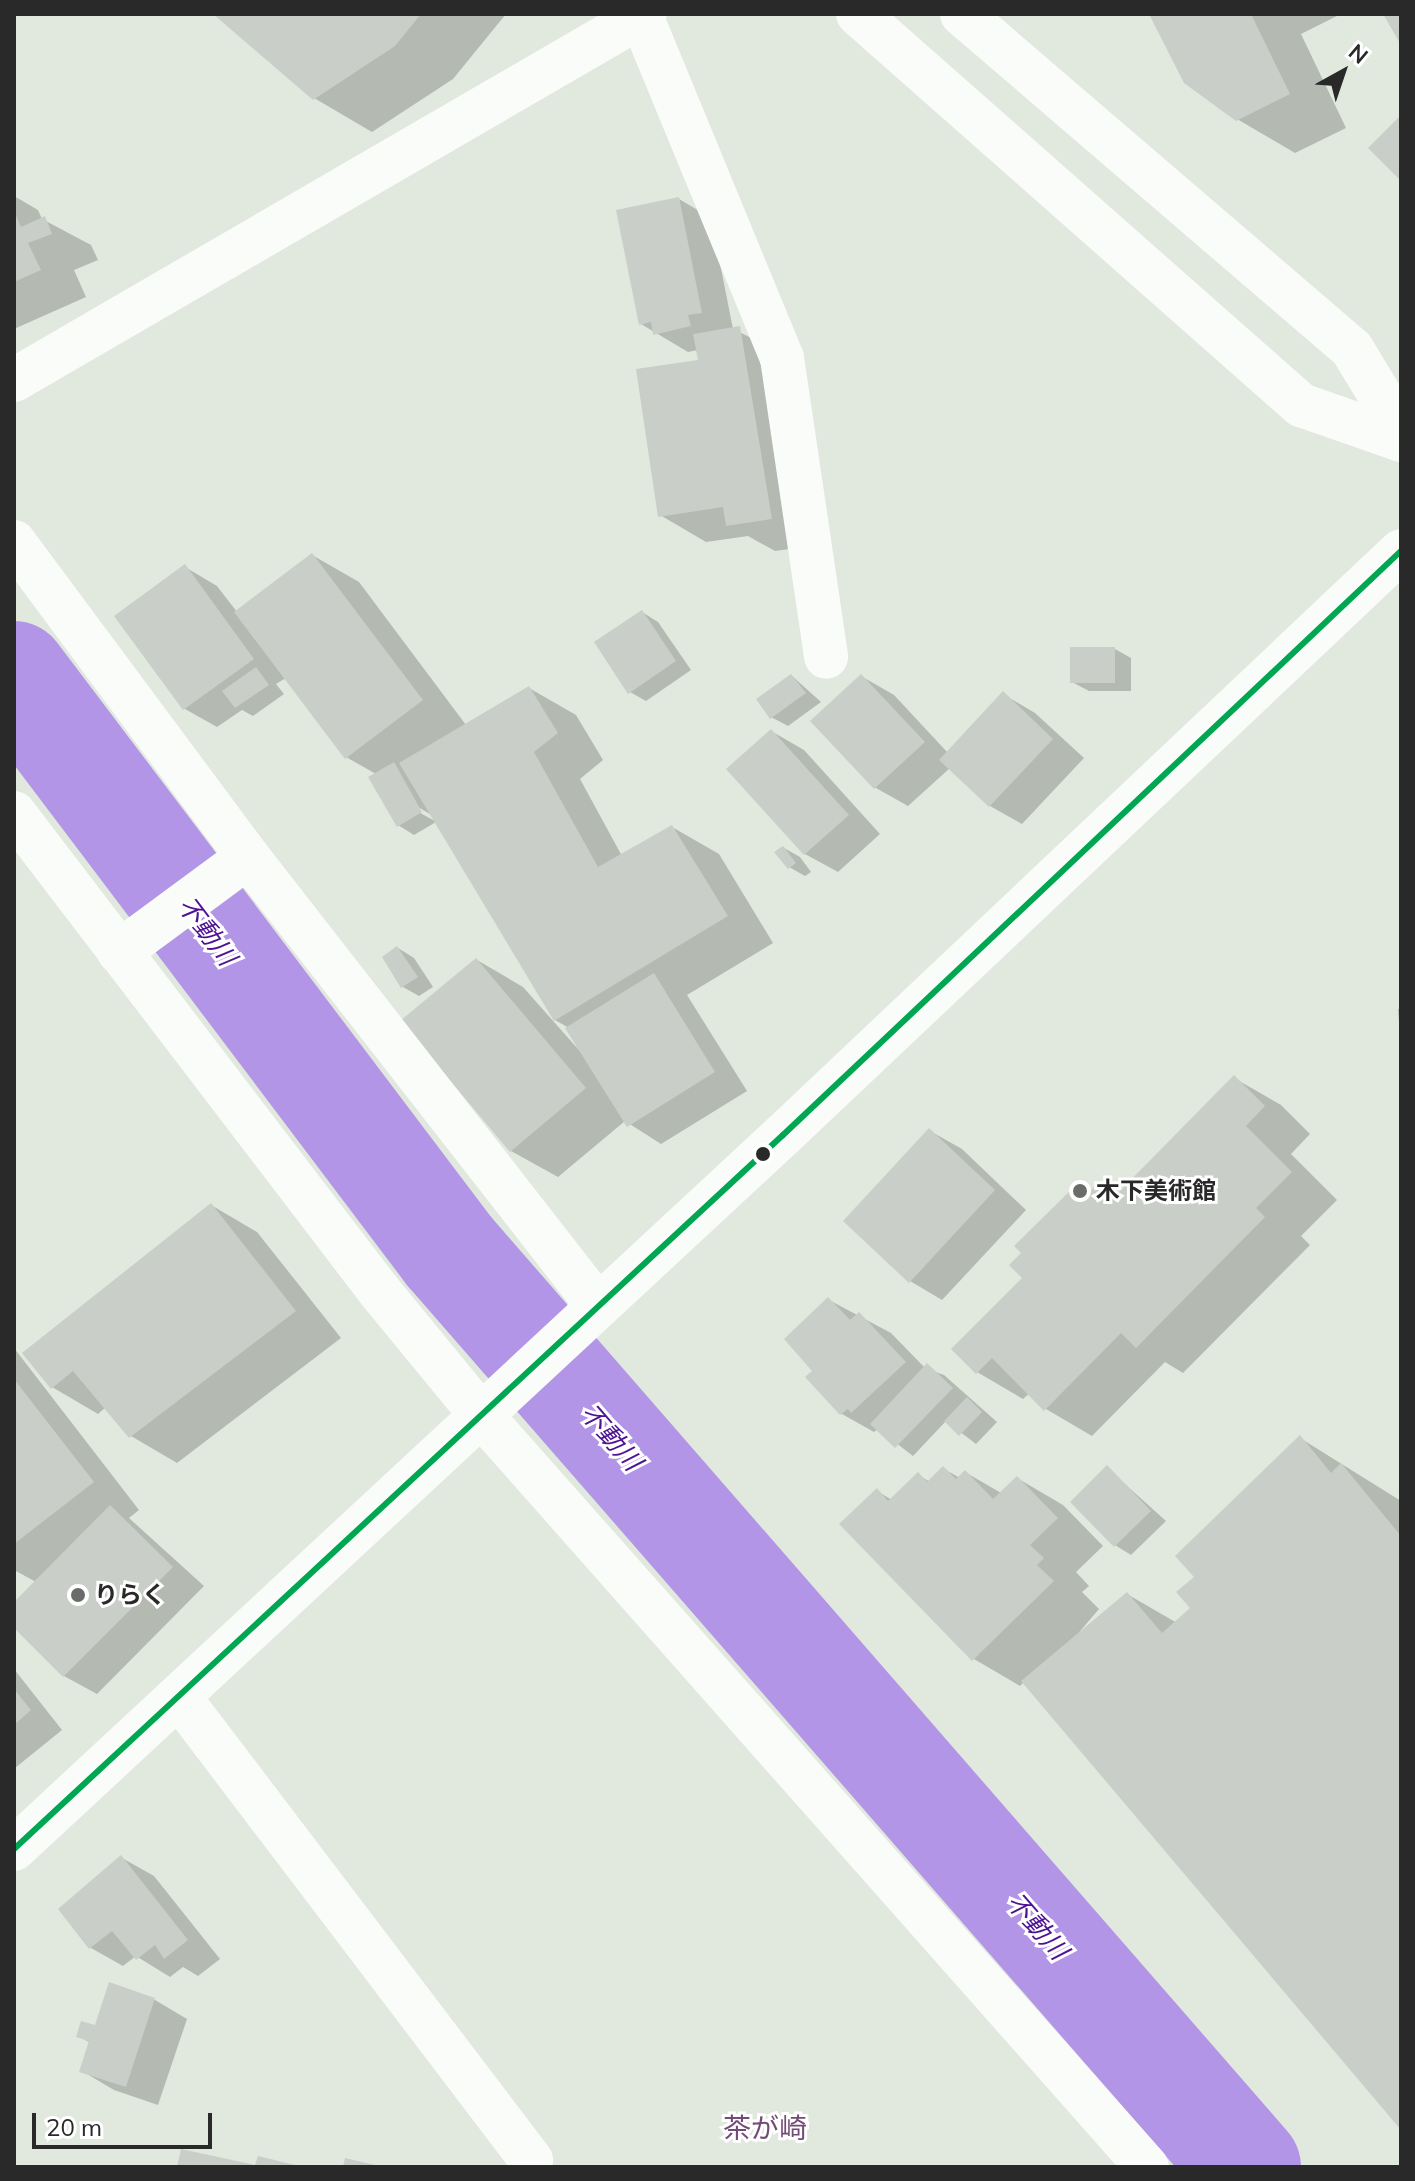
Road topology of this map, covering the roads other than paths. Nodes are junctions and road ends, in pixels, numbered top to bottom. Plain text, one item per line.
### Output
1 (858, 14) edge
2 (962, 14) edge
3 (643, 15) edge
4 (14, 380) edge
5 (1401, 430) edge
6 (1401, 440) edge
7 (14, 542) edge
8 (1401, 551) edge
9 (826, 657) dead end
10 (14, 813) edge
11 (238, 864) junction
12 (131, 943) junction
13 (592, 1312) junction
14 (495, 1403) junction
15 (179, 1697) junction
16 (14, 1849) edge
17 (531, 2160) dead end
18 (1147, 2167) edge

1 - 6 street
2 - 5 street
3 - 4 street
3 - 9 street
7 - 11 street
8 - 13 street
10 - 12 street
11 - 12 street
11 - 13 street
12 - 14 street
13 - 14 street
14 - 15 street
14 - 18 street
15 - 16 street
15 - 17 street

